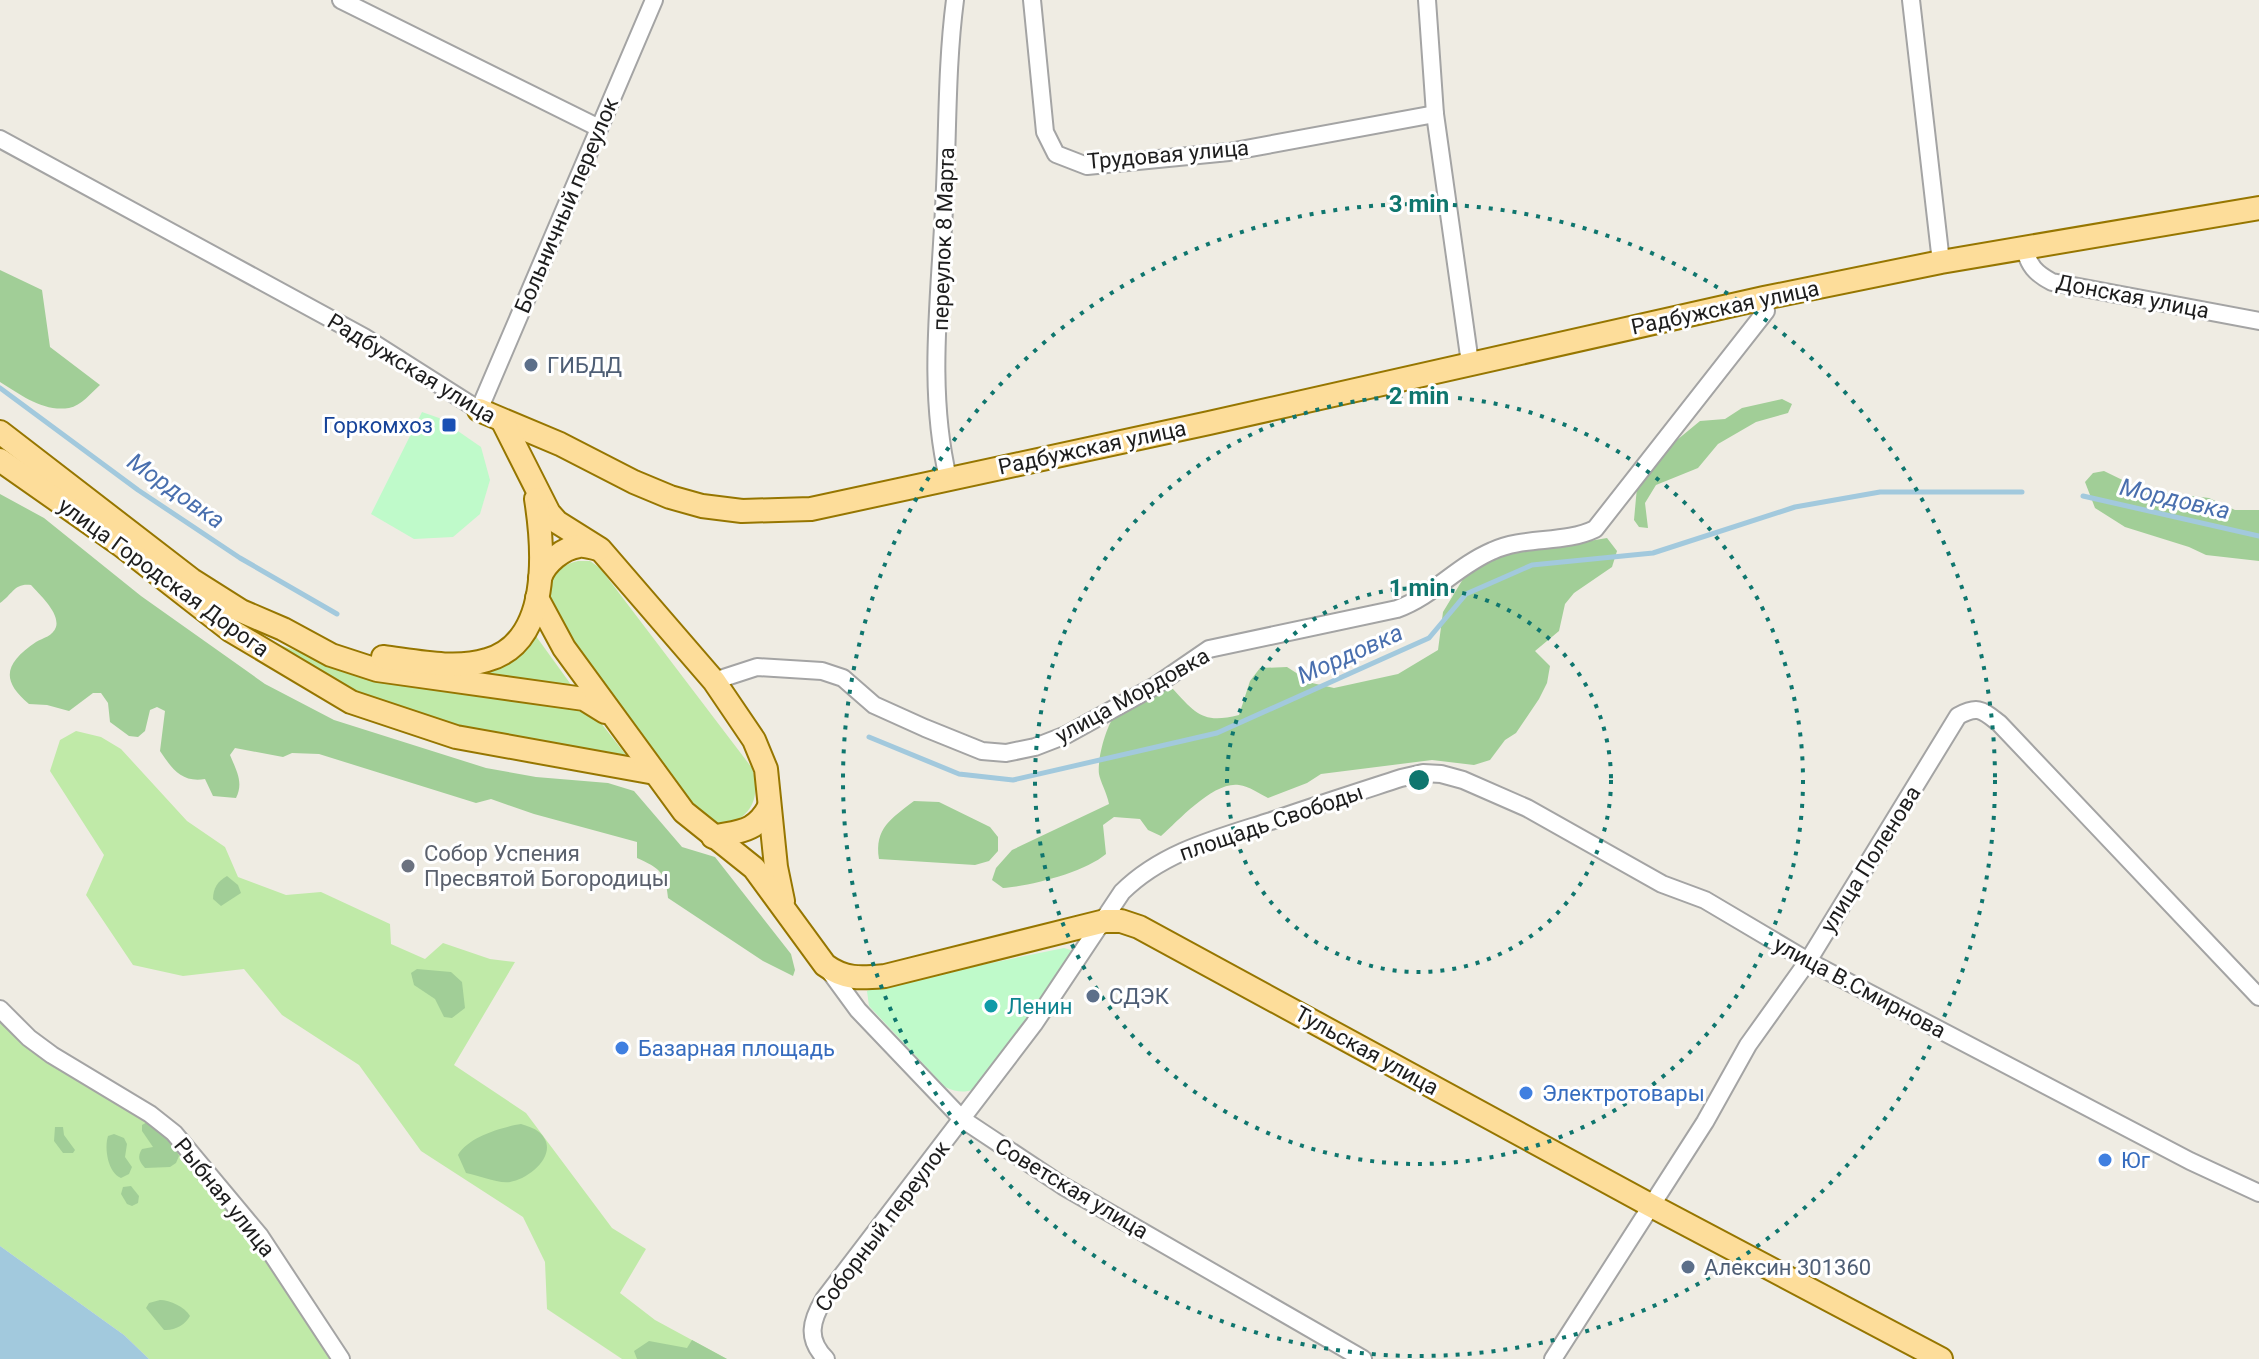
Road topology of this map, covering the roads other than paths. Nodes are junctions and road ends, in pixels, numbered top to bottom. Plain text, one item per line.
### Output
1 (341, 0) edge
2 (654, 0) edge
3 (955, 0) edge
4 (1032, 0) edge
5 (1427, 0) edge
6 (1911, 0) edge
7 (1435, 114) junction
8 (599, 128) junction
9 (0, 139) edge
10 (2259, 208) edge
11 (2024, 247) junction
12 (1941, 262) junction
13 (1764, 298) junction
14 (2259, 321) edge
15 (1470, 363) junction
16 (479, 410) junction
17 (503, 422) junction
18 (0, 432) edge
19 (0, 460) edge
20 (948, 478) junction
21 (534, 482) junction
22 (600, 549) junction
23 (541, 574) junction
24 (537, 598) junction
25 (283, 629) junction
26 (714, 681) junction
27 (613, 717) junction
28 (655, 773) junction
29 (1463, 780) joint
30 (769, 807) junction
31 (713, 837) junction
32 (785, 910) junction
33 (1105, 921) junction
34 (1808, 961) junction
35 (825, 965) junction
36 (2259, 997) edge
37 (0, 1009) edge
38 (962, 1119) junction
39 (2259, 1193) edge
40 (1650, 1205) junction
41 (341, 1359) edge
42 (826, 1359) edge
43 (1363, 1359) edge
44 (1553, 1359) edge
45 (1941, 1359) edge

1 - 8 street
2 - 8 street, Больничный переулок
3 - 20 street, переулок 8 Марта
4 - 7 street, Трудовая улица
5 - 7 street
6 - 12 street
7 - 15 street
8 - 16 street, Больничный переулок
9 - 16 street, Радбужская улица
10 - 11 main road, Радбужская улица
11 - 12 main road, Радбужская улица
11 - 14 street, Донская улица
12 - 13 main road, Радбужская улица
13 - 15 main road, Радбужская улица
13 - 26 street, улица Мордовка
15 - 20 main road, Радбужская улица
16 - 17 main road, Радбужская улица
17 - 20 main road, Радбужская улица
17 - 21 main road, улица Городская Дорога
18 - 25 main road, улица Городская Дорога
19 - 28 main road, улица Городская Дорога
21 - 22 main road, улица Городская Дорога
21 - 23 main road, улица Городская Дорога
22 - 23 main road
22 - 26 main road, улица Городская Дорога
23 - 24 main road, улица Городская Дорога
24 - 25 main road, улица Городская Дорога
24 - 27 main road, улица Городская Дорога
25 - 27 main road, улица Городская Дорога
26 - 30 main road, улица Городская Дорога
27 - 28 main road, улица Городская Дорога
28 - 31 main road, улица Городская Дорога
29 - 33 street, площадь Свободы
29 - 34 street, улица В.Смирнова
30 - 31 main road
30 - 32 main road
31 - 32 main road
32 - 35 main road
33 - 35 main road, Тульская улица
33 - 38 street, площадь Свободы
33 - 40 main road, Тульская улица
34 - 36 street, улица Поленова
34 - 39 street, улица В.Смирнова
34 - 40 street, улица Поленова
35 - 38 street, Советская улица
37 - 41 street, Рыбная улица
38 - 42 street, Соборный переулок
38 - 43 street, Советская улица
40 - 44 street, улица Поленова
40 - 45 main road, Тульская улица

